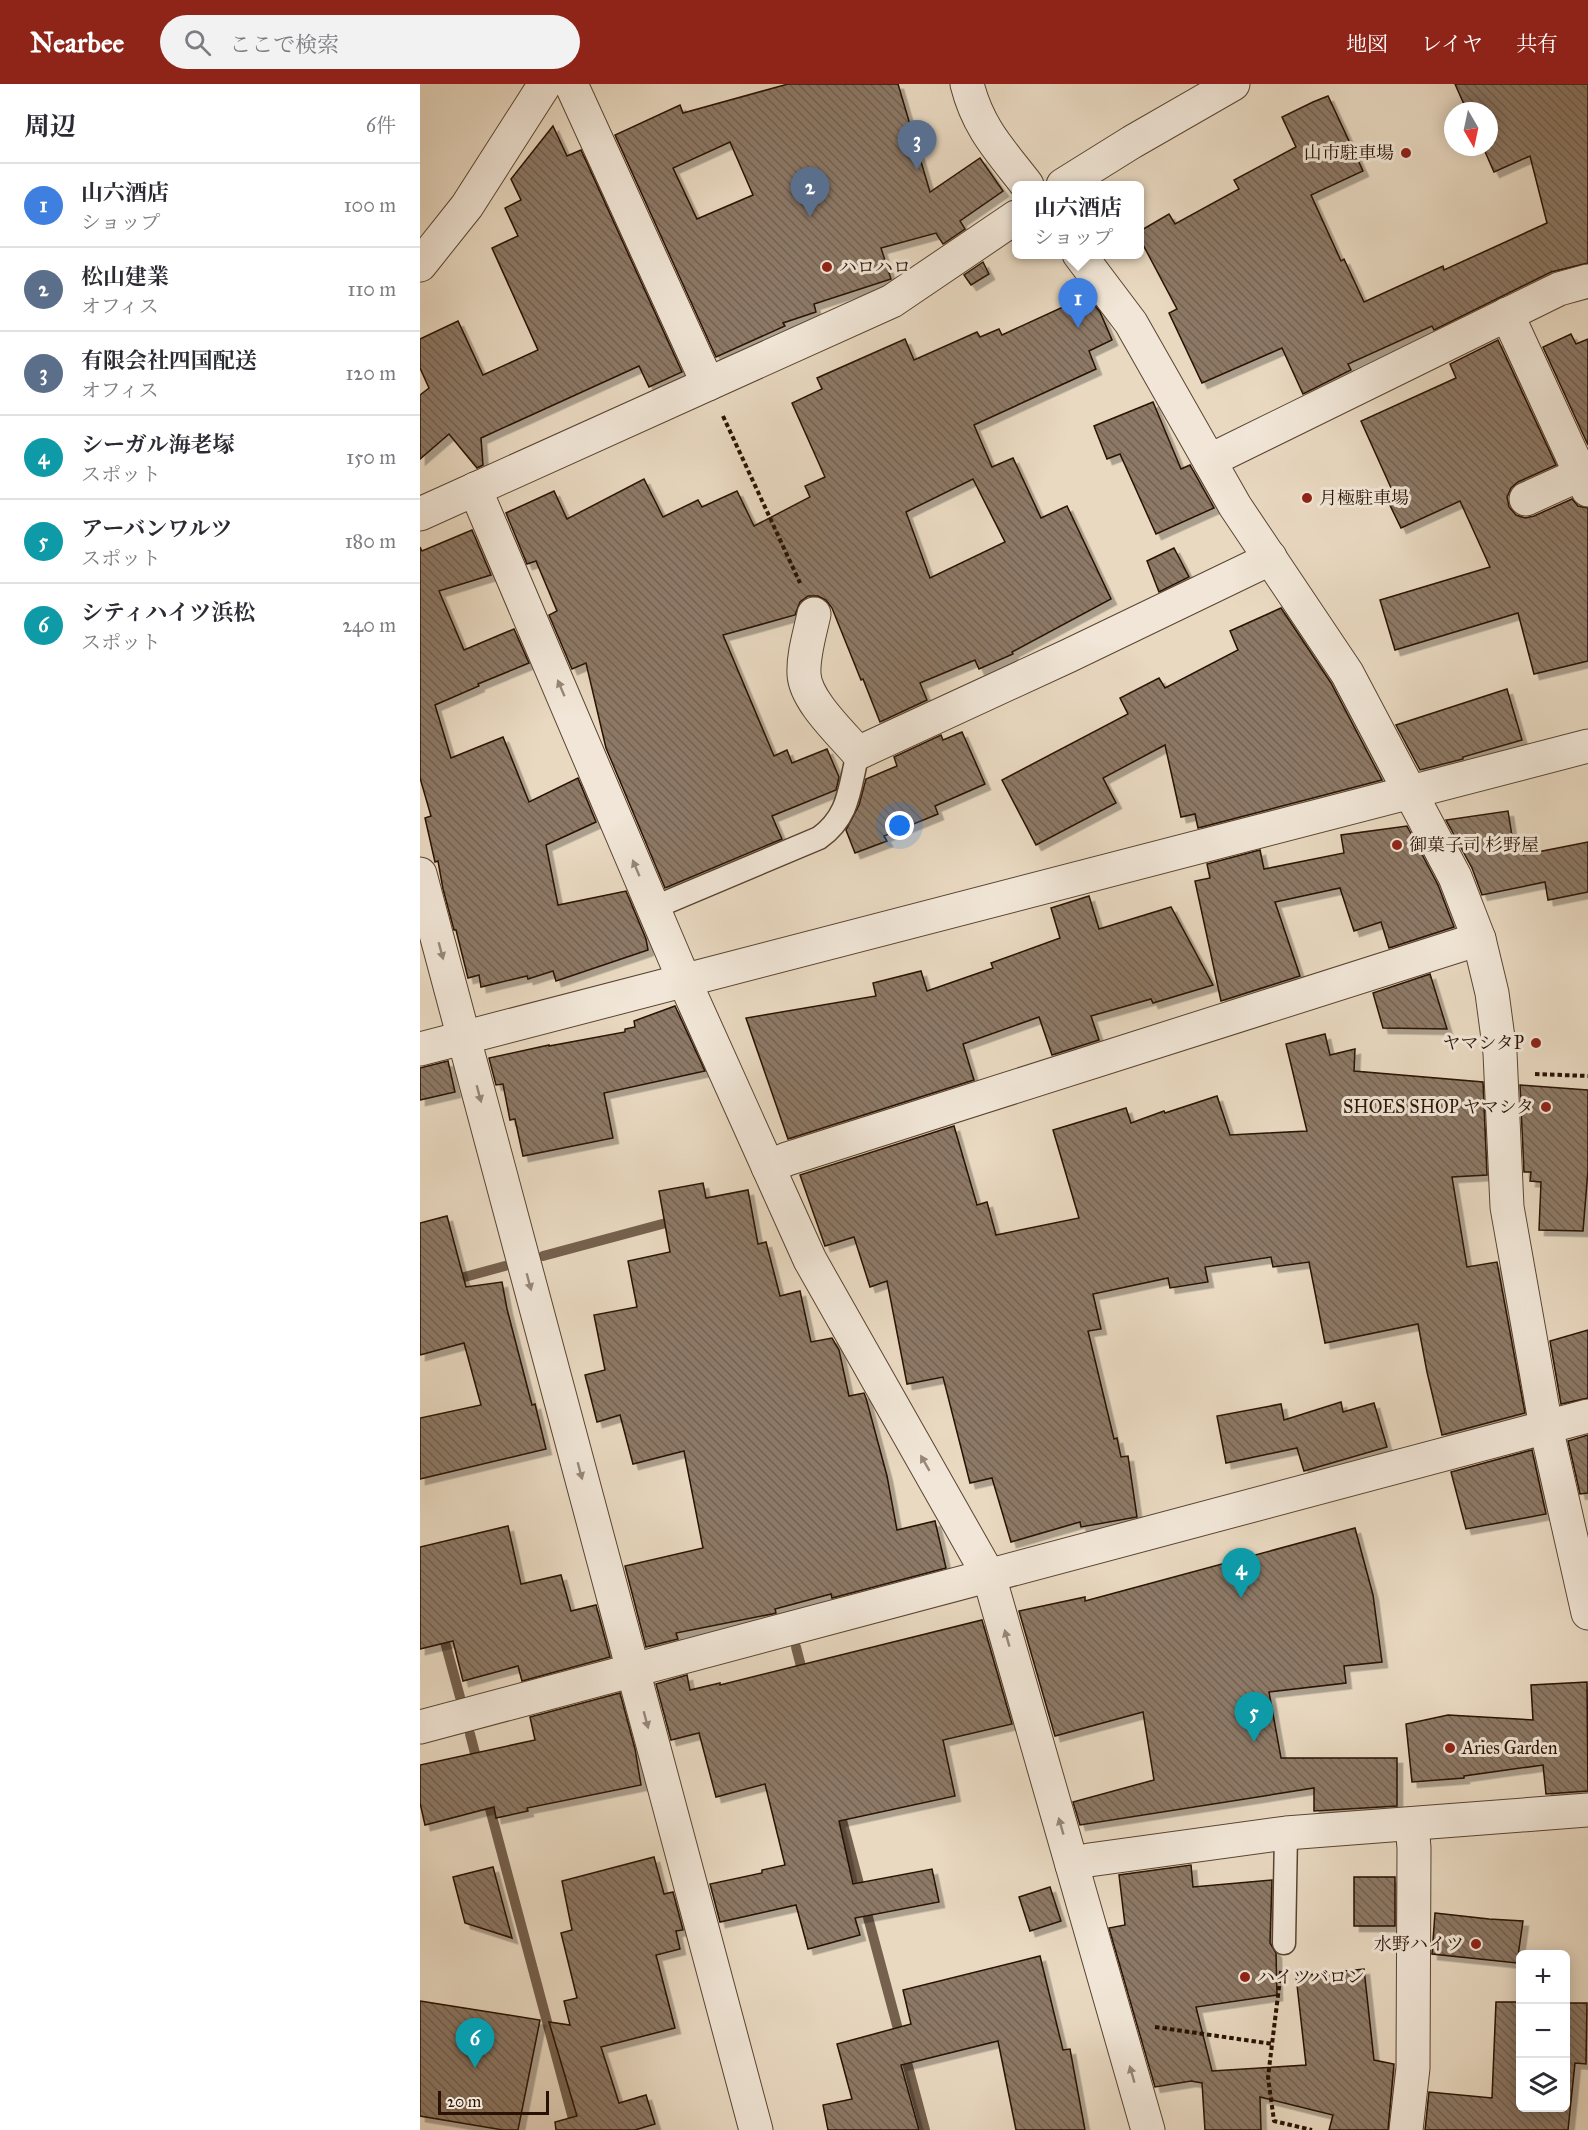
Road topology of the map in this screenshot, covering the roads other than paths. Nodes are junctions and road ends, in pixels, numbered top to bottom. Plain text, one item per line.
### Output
1 (545, 84) edge
2 (571, 84) edge
3 (967, 84) edge
4 (1233, 84) edge
5 (1023, 181) edge
6 (1071, 181) edge
7 (1012, 220) edge
8 (1082, 259) edge
9 (420, 265) edge
10 (1588, 281) edge
11 (1507, 314) junction
12 (708, 384) junction
13 (1210, 462) junction
14 (1585, 482) edge
15 (475, 489) junction
16 (1526, 499) dead end
17 (420, 514) edge
18 (1270, 557) junction
19 (814, 614) road end
20 (1588, 746) edge
21 (858, 753) junction
22 (1410, 792) junction
23 (420, 874) edge
24 (653, 908) junction
25 (1479, 939) junction
26 (684, 980) junction
27 (464, 1037) junction
28 (420, 1049) edge
29 (768, 1167) junction
30 (1588, 1416) edge
31 (1546, 1427) junction
32 (989, 1576) junction
33 (1588, 1613) edge
34 (633, 1671) junction
35 (420, 1727) edge
36 (1588, 1810) edge
37 (1412, 1824) junction
38 (1286, 1833) junction
39 (1072, 1865) junction
40 (1284, 1943) road end
41 (756, 2130) edge
42 (1148, 2130) edge
43 (1406, 2130) edge

1 - 9 street
2 - 12 street
3 - 5 street
4 - 6 street
7 - 12 street
8 - 13 street
10 - 11 street
11 - 13 street
11 - 14 street
12 - 15 street
13 - 18 street
14 - 16 street
15 - 17 street
24 -> 15 street
18 - 21 street
18 - 22 street
19 - 21 street
20 - 22 street
21 - 24 lane
22 - 25 street
22 - 26 street
23 -> 27 street
24 - 26 street
25 - 29 street
25 - 31 street
26 - 27 street
26 - 29 street
27 - 28 street
27 -> 34 street
32 -> 29 street
30 - 31 street
31 - 32 street
31 - 33 street
32 - 34 street
39 -> 32 street
34 - 35 street
34 -> 41 street
36 - 37 street
37 - 38 street
37 - 43 street
38 - 39 street
38 - 40 lane
42 -> 39 street

